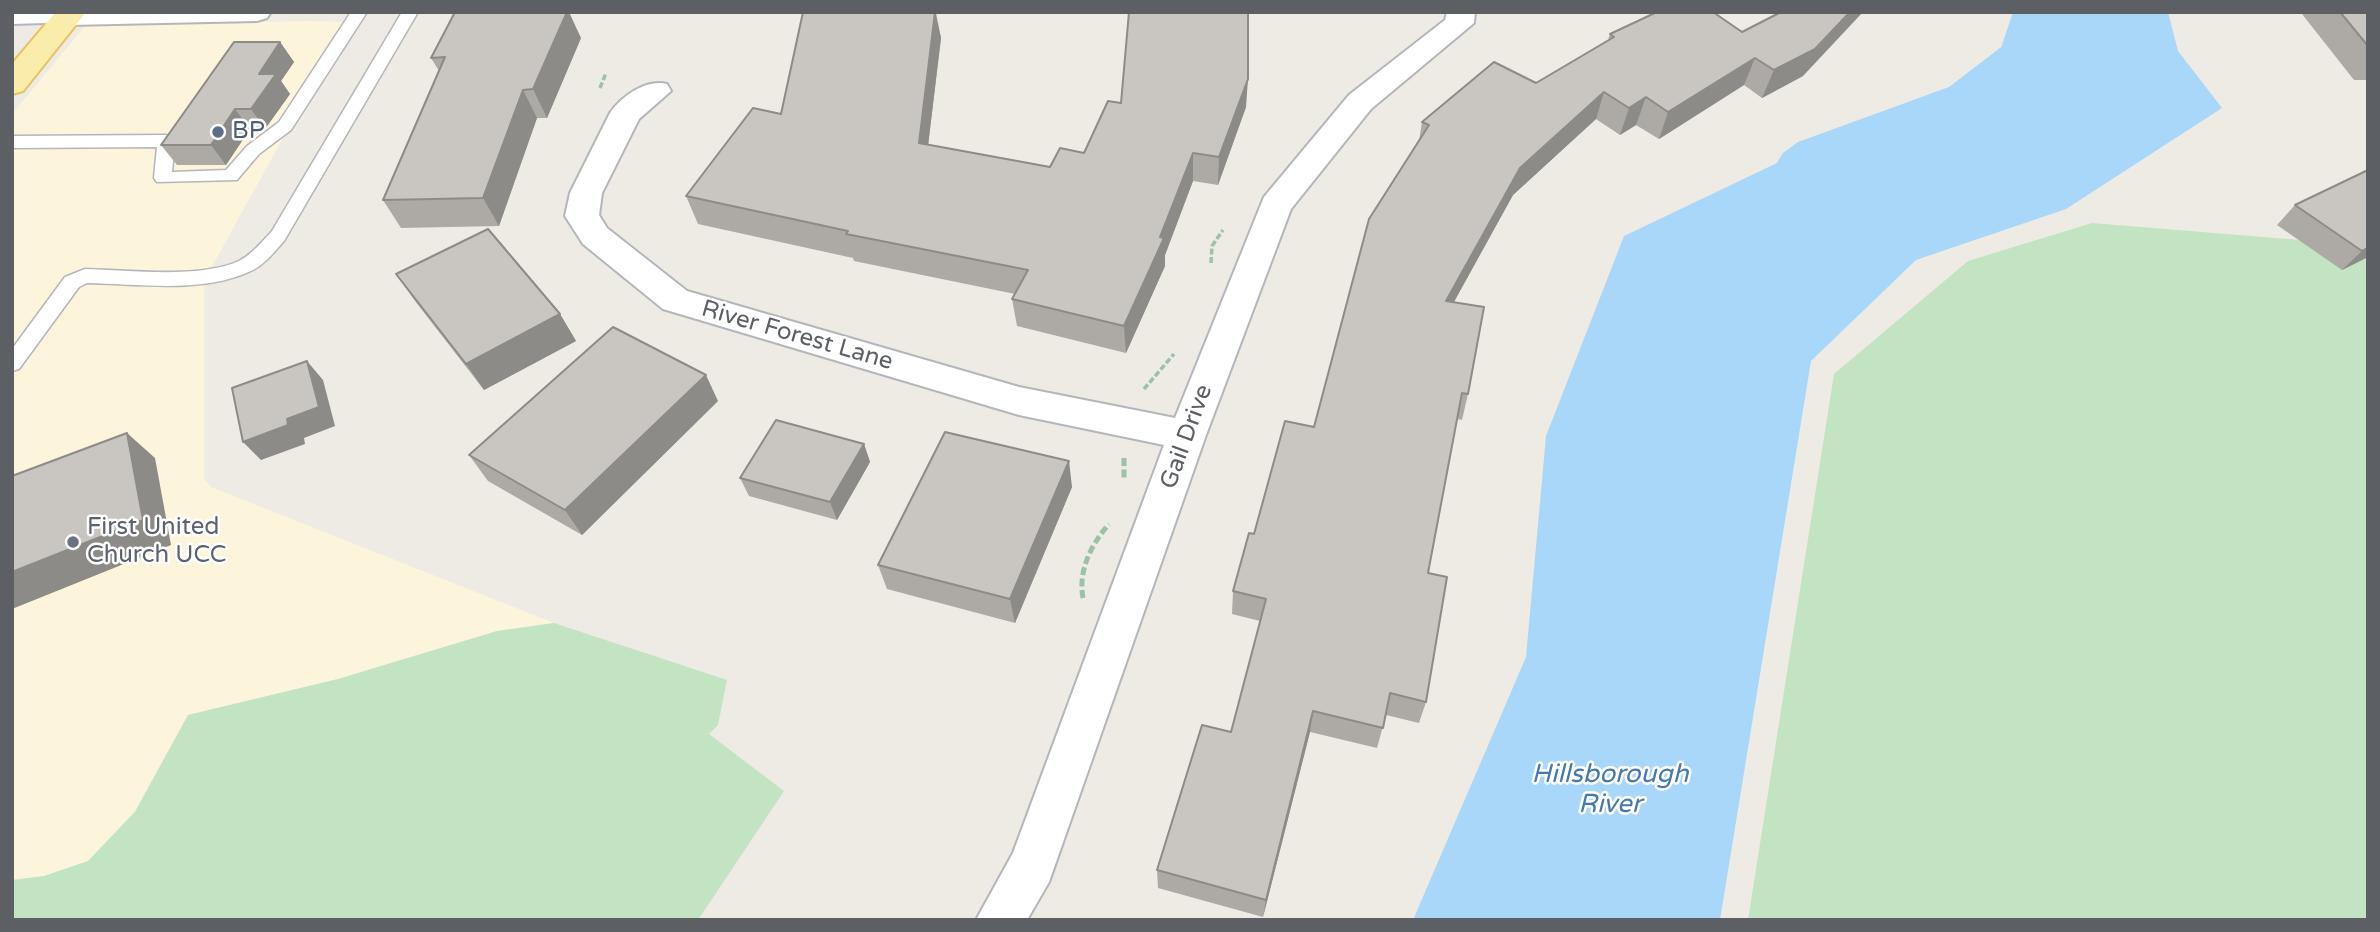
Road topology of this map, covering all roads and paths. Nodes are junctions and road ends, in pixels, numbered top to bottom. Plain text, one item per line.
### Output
1 (257, 12) edge
2 (359, 12) edge
3 (410, 12) edge
4 (1461, 12) edge
5 (71, 14) edge
6 (12, 15) edge
7 (12, 84) edge
8 (656, 91) dead end
9 (12, 142) edge
10 (12, 364) edge
11 (1187, 435) junction
12 (1000, 920) edge

1 - 5 street
2 - 9 lane
3 - 10 lane
4 - 11 street, Gail Drive
5 - 6 street
5 - 7 main road
8 - 11 street, River Forest Lane
11 - 12 street, Gail Drive

